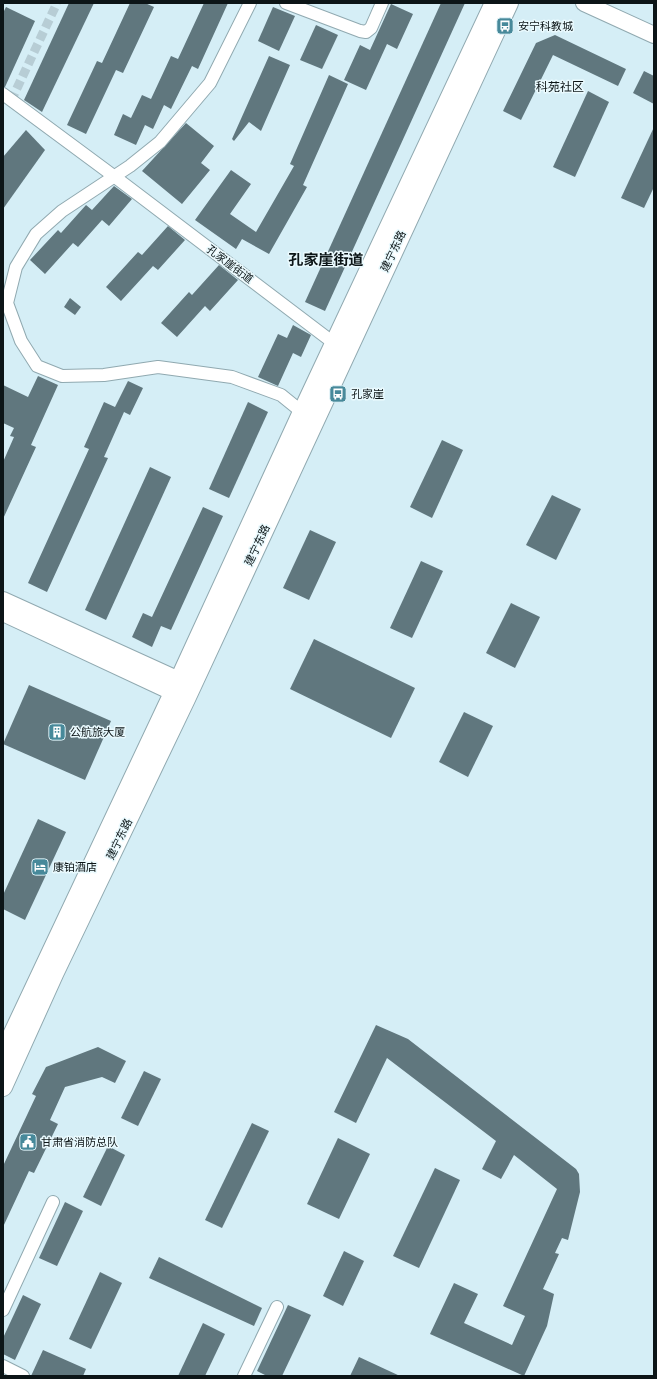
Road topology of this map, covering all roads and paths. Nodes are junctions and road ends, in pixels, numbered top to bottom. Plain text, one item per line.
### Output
1 (250, 3) edge
2 (286, 3) edge
3 (382, 3) edge
4 (494, 3) edge
5 (509, 3) edge
6 (584, 3) edge
7 (654, 35) edge
8 (3, 94) edge
9 (115, 177) junction
10 (5, 303) edge
11 (340, 348) junction
12 (302, 412) junction
13 (3, 600) edge
14 (3, 613) edge
15 (182, 690) junction
16 (3, 1054) edge
17 (3, 1087) edge
18 (53, 1202) dead end
19 (277, 1307) dead end
20 (3, 1310) edge
21 (3, 1366) edge
22 (23, 1376) edge
23 (244, 1376) edge

1 - 9 street
2 - 3 street
4 - 11 main road, 建宁东路
5 - 11 main road, 建宁东路
6 - 7 street
8 - 9 street, 孔家崖街道
9 - 10 street
9 - 11 street, 孔家崖街道
10 - 12 street
11 - 12 main road, 建宁东路
11 - 15 main road, 建宁东路
12 - 15 main road, 建宁东路
13 - 15 street
14 - 15 street
15 - 16 main road, 建宁东路
15 - 17 main road, 建宁东路
18 - 20 street
19 - 23 street
21 - 22 street

